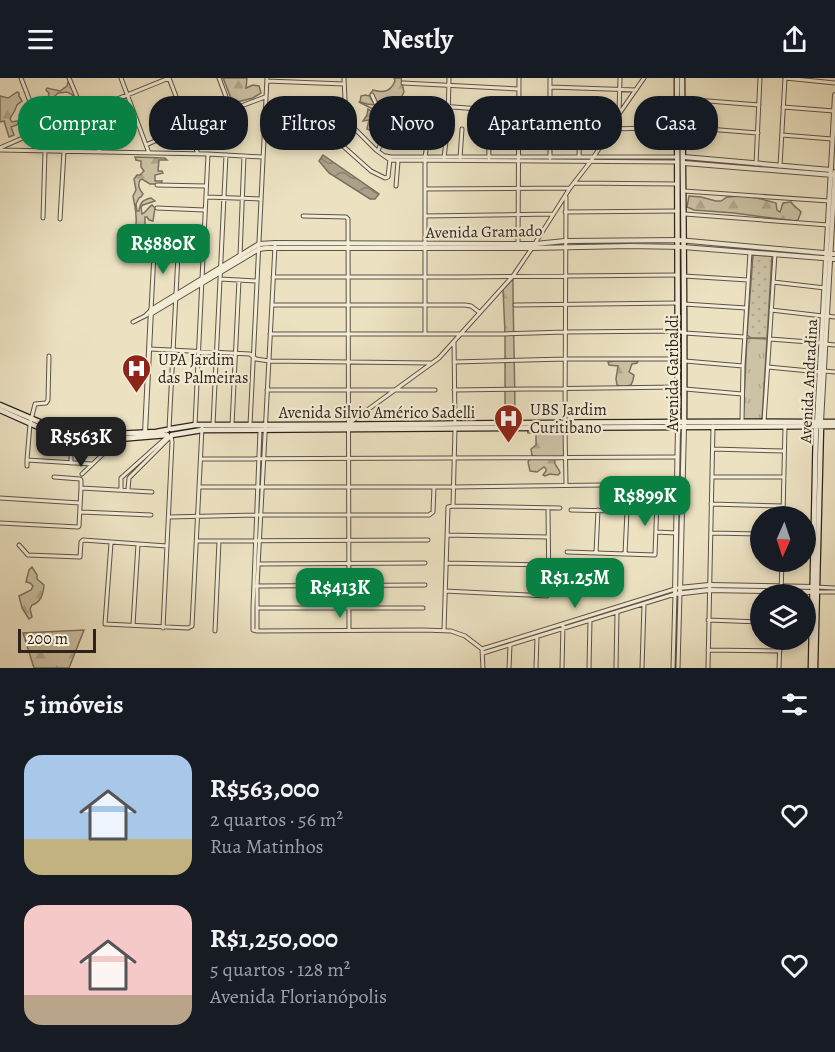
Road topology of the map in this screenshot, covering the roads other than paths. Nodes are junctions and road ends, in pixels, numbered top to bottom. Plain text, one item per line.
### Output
1 (23, 78) edge
2 (69, 78) edge
3 (121, 78) edge
4 (169, 78) edge
5 (219, 78) edge
6 (344, 78) edge
7 (449, 78) edge
8 (519, 78) edge
9 (550, 78) edge
10 (620, 78) edge
11 (644, 78) edge
12 (677, 78) edge
13 (682, 78) edge
14 (760, 78) edge
15 (785, 78) edge
16 (267, 79) edge
17 (293, 80) edge
18 (835, 82) edge
19 (403, 83) dead end
20 (344, 84) junction
21 (449, 86) junction
22 (550, 87) junction
23 (519, 89) junction
24 (620, 90) junction
25 (636, 90) junction
26 (127, 95) junction
27 (835, 95) edge
28 (29, 96) edge
29 (76, 96) edge
30 (176, 96) edge
31 (226, 96) edge
32 (266, 96) edge
33 (448, 96) edge
34 (519, 96) edge
35 (550, 96) edge
36 (620, 96) edge
37 (678, 96) edge
38 (682, 96) edge
39 (718, 102) edge
40 (759, 105) junction
41 (783, 107) junction
42 (622, 111) edge
43 (834, 111) edge
44 (462, 129) dead end
45 (718, 130) edge
46 (758, 133) junction
47 (782, 135) junction
48 (832, 139) junction
49 (18, 141) edge
50 (149, 144) edge
51 (146, 145) junction
52 (0, 149) edge
53 (197, 150) edge
54 (263, 150) edge
55 (347, 150) edge
56 (425, 150) edge
57 (445, 150) edge
58 (489, 150) edge
59 (518, 150) edge
60 (550, 150) edge
61 (579, 150) edge
62 (598, 150) edge
63 (681, 150) edge
64 (45, 151) junction
65 (64, 151) junction
66 (378, 151) joint
67 (100, 152) joint
68 (149, 153) junction
69 (198, 154) junction
70 (208, 154) junction
71 (226, 155) junction
72 (244, 156) junction
73 (263, 157) junction
74 (579, 157) junction
75 (444, 158) junction
76 (460, 158) junction
77 (489, 158) junction
78 (550, 158) junction
79 (390, 159) junction
80 (424, 159) junction
81 (518, 160) junction
82 (592, 160) junction
83 (681, 160) junction
84 (398, 161) junction
85 (756, 164) junction
86 (780, 166) junction
87 (834, 173) edge
88 (573, 183) junction
89 (157, 184) dead end
90 (677, 184) junction
91 (206, 186) junction
92 (396, 186) dead end
93 (570, 188) junction
94 (425, 189) junction
95 (518, 189) junction
96 (684, 191) junction
97 (566, 195) junction
98 (205, 197) junction
99 (224, 198) junction
100 (243, 198) junction
101 (261, 200) junction
102 (833, 201) edge
103 (157, 208) dead end
104 (204, 210) junction
105 (678, 211) junction
106 (565, 212) junction
107 (553, 214) junction
108 (685, 214) junction
109 (303, 216) dead end
110 (425, 216) junction
111 (518, 216) junction
112 (43, 218) dead end
113 (60, 219) dead end
114 (832, 226) edge
115 (179, 236) junction
116 (203, 236) junction
117 (678, 240) junction
118 (684, 240) junction
119 (565, 241) junction
120 (518, 243) junction
121 (593, 243) junction
122 (629, 243) junction
123 (275, 245) junction
124 (348, 245) junction
125 (425, 246) junction
126 (534, 246) junction
127 (565, 246) junction
128 (259, 247) junction
129 (680, 247) junction
130 (750, 252) junction
131 (775, 254) junction
132 (240, 256) junction
133 (830, 256) edge
134 (221, 270) junction
135 (677, 275) junction
136 (513, 276) junction
137 (565, 276) junction
138 (684, 276) junction
139 (273, 277) junction
140 (348, 277) junction
141 (424, 277) junction
142 (220, 279) junction
143 (239, 280) junction
144 (748, 280) junction
145 (257, 281) junction
146 (201, 282) junction
147 (773, 282) junction
148 (827, 288) junction
149 (835, 289) edge
150 (176, 297) junction
151 (565, 303) junction
152 (677, 303) junction
153 (684, 304) junction
154 (272, 305) junction
155 (348, 305) junction
156 (425, 305) junction
157 (515, 305) dead end
158 (746, 308) junction
159 (771, 310) junction
160 (479, 312) junction
161 (150, 313) junction
162 (825, 316) junction
163 (835, 317) edge
164 (134, 322) dead end
165 (677, 331) junction
166 (565, 332) junction
167 (349, 333) junction
168 (425, 333) junction
169 (685, 333) junction
170 (270, 334) junction
171 (460, 334) junction
172 (744, 337) junction
173 (770, 339) junction
174 (454, 342) junction
175 (824, 343) junction
176 (835, 345) edge
177 (150, 350) junction
178 (174, 350) junction
179 (198, 351) junction
180 (216, 352) junction
181 (234, 354) junction
182 (49, 356) dead end
183 (254, 357) junction
184 (565, 359) junction
185 (677, 359) junction
186 (269, 361) junction
187 (684, 361) junction
188 (348, 362) junction
189 (454, 362) junction
190 (432, 363) junction
191 (743, 366) junction
192 (768, 367) junction
193 (822, 372) junction
194 (835, 372) edge
195 (678, 387) junction
196 (565, 388) junction
197 (685, 388) junction
198 (348, 389) junction
199 (267, 390) junction
200 (396, 390) junction
201 (435, 390) dead end
202 (454, 390) junction
203 (742, 394) junction
204 (0, 405) edge
205 (0, 410) edge
206 (30, 421) junction
207 (742, 422) junction
208 (764, 422) junction
209 (565, 424) junction
210 (681, 424) junction
211 (819, 424) junction
212 (835, 424) edge
213 (213, 425) junction
214 (232, 425) junction
215 (250, 425) junction
216 (713, 426) junction
217 (785, 426) junction
218 (195, 427) junction
219 (202, 427) junction
220 (263, 427) junction
221 (348, 427) junction
222 (455, 427) junction
223 (145, 433) junction
224 (169, 433) junction
225 (119, 436) junction
226 (72, 439) junction
227 (713, 448) junction
228 (784, 451) junction
229 (566, 457) junction
230 (679, 457) junction
231 (201, 459) junction
232 (348, 459) junction
233 (455, 459) junction
234 (27, 460) junction
235 (261, 460) junction
236 (71, 463) junction
237 (92, 464) junction
238 (27, 466) dead end
239 (82, 474) dead end
240 (54, 477) dead end
241 (712, 477) junction
242 (784, 477) junction
243 (121, 478) junction
244 (129, 478) junction
245 (680, 484) junction
246 (566, 485) junction
247 (199, 487) junction
248 (260, 487) junction
249 (348, 487) junction
250 (434, 487) junction
251 (454, 487) junction
252 (81, 488) junction
253 (120, 490) junction
254 (128, 490) junction
255 (152, 492) dead end
256 (0, 498) edge
257 (657, 500) dead end
258 (80, 503) junction
259 (711, 504) junction
260 (453, 506) junction
261 (783, 506) joint
262 (548, 508) junction
263 (560, 508) dead end
264 (571, 510) dead end
265 (598, 510) junction
266 (627, 511) junction
267 (80, 512) junction
268 (656, 512) junction
269 (151, 515) dead end
270 (198, 515) junction
271 (260, 515) junction
272 (348, 515) junction
273 (816, 516) edge
274 (169, 517) junction
275 (0, 523) edge
276 (656, 532) junction
277 (679, 533) junction
278 (710, 533) junction
279 (447, 534) junction
280 (750, 534) edge
281 (548, 537) junction
282 (258, 540) junction
283 (428, 540) dead end
284 (197, 541) junction
285 (219, 541) junction
286 (349, 541) junction
287 (111, 543) junction
288 (138, 544) junction
289 (19, 545) dead end
290 (167, 546) junction
291 (567, 552) dead end
292 (596, 553) junction
293 (626, 554) junction
294 (257, 563) junction
295 (348, 563) junction
296 (425, 563) dead end
297 (446, 563) junction
298 (548, 565) junction
299 (348, 585) junction
300 (425, 585) dead end
301 (255, 586) junction
302 (709, 587) junction
303 (750, 589) edge
304 (816, 590) edge
305 (835, 590) edge
306 (445, 591) junction
307 (678, 591) junction
308 (644, 604) junction
309 (348, 608) junction
310 (423, 608) dead end
311 (255, 609) junction
312 (617, 610) junction
313 (590, 620) junction
314 (708, 620) junction
315 (750, 622) edge
316 (563, 624) junction
317 (133, 625) junction
318 (163, 628) junction
319 (564, 628) junction
320 (349, 630) junction
321 (215, 631) dead end
322 (444, 631) junction
323 (537, 637) junction
324 (510, 645) junction
325 (708, 650) junction
326 (813, 650) edge
327 (483, 651) junction
328 (780, 651) joint
329 (483, 668) edge
330 (509, 668) edge
331 (536, 668) edge
332 (562, 668) edge
333 (589, 668) edge
334 (616, 668) edge
335 (642, 668) edge
336 (673, 668) edge
337 (678, 668) edge
338 (708, 668) edge
339 (779, 668) edge
340 (813, 668) edge

1 - 28 street
2 - 29 street
3 - 26 street
4 - 26 street
4 - 30 street
5 - 31 street
6 - 20 street
7 - 21 street
8 - 23 street
9 - 22 street
10 - 24 street
11 - 25 street
12 - 37 main road, Avenida Garibaldi
13 - 38 main road, Avenida Garibaldi
14 - 40 street
15 - 18 street
15 - 41 street
16 - 17 street
16 - 32 street
17 - 20 street
19 - 21 street
20 - 66 street
21 - 23 street
21 - 33 street
22 - 24 street
22 - 35 street
23 - 34 street
24 - 25 street
24 - 36 street
25 - 42 street
26 - 51 street
27 - 43 street, Avenida Andradina
39 - 40 street
40 - 46 street
41 - 43 street
41 - 47 street
43 - 48 street, Avenida Andradina
44 - 76 street
45 - 46 street
46 - 85 street
47 - 48 street
47 - 86 street
48 - 87 street, Avenida Andradina
49 - 52 street
50 - 51 street
51 - 68 street
52 - 64 street
53 - 69 street
54 - 73 street
55 - 79 street
56 - 80 street
57 - 75 street
58 - 77 street
59 - 81 street
60 - 78 street
61 - 74 street
62 - 82 street
63 - 83 main road, Avenida Garibaldi
64 - 65 street
64 - 112 street
65 - 67 street
65 - 113 street
66 - 79 street
67 - 68 street
68 - 69 street
69 - 70 street
70 - 71 street
70 - 91 street
71 - 72 street
71 - 99 street
72 - 73 street
72 - 100 street
73 - 101 street
74 - 78 street
74 - 82 street
75 - 76 street
75 - 80 street
76 - 77 street
77 - 81 street
78 - 81 street
79 - 80 street
79 - 84 street
80 - 81 street
80 - 84 street
80 - 94 street
81 - 82 street
81 - 95 street
82 - 83 street
82 - 88 street
83 - 85 street
83 - 87 street
83 - 90 main road, Avenida Garibaldi
83 - 96 main road, Avenida Garibaldi
84 - 92 street
85 - 86 street
86 - 87 street
87 - 102 street, Avenida Andradina
88 - 90 street
88 - 93 street
89 - 91 street
90 - 105 main road, Avenida Garibaldi
91 - 98 street
93 - 95 street
93 - 97 street
94 - 95 street
94 - 110 street
95 - 111 street
96 - 102 street
96 - 108 main road, Avenida Garibaldi
97 - 106 street
97 - 107 street
98 - 99 street
98 - 104 street
99 - 100 street
99 - 134 street
100 - 101 street
100 - 132 street
101 - 128 street
102 - 114 street, Avenida Andradina
103 - 104 street
104 - 116 street
105 - 106 street
105 - 117 main road, Avenida Garibaldi
106 - 119 street
107 - 111 street
107 - 126 street
108 - 114 street
108 - 118 main road, Avenida Garibaldi
109 - 124 street
110 - 111 street
110 - 125 street
111 - 120 street
114 - 133 street, Avenida Andradina
115 - 116 street
115 - 150 street
115 - 161 street
116 - 146 street
117 - 118 street, Avenida Gramado
117 - 122 street, Avenida Gramado
117 - 129 main road, Avenida Garibaldi
118 - 129 main road, Avenida Garibaldi
118 - 133 street, Avenida Gramado
119 - 121 street, Avenida Gramado
119 - 126 street, Avenida Gramado
119 - 127 street
120 - 125 street, Avenida Gramado
120 - 126 street, Avenida Gramado
121 - 122 street, Avenida Gramado
121 - 127 street, Avenida Gramado
122 - 129 street, Avenida Gramado
123 - 124 street, Avenida Gramado
123 - 128 street, Avenida Gramado
123 - 139 street
124 - 125 street, Avenida Gramado
124 - 140 street
125 - 126 street, Avenida Gramado
125 - 141 street
126 - 127 street, Avenida Gramado
126 - 136 street
127 - 137 street
128 - 132 street, Avenida Gramado
128 - 134 street, Avenida Gramado
128 - 145 street
129 - 130 street, Avenida Gramado
129 - 135 main road, Avenida Garibaldi
129 - 138 main road, Avenida Garibaldi
130 - 131 street, Avenida Gramado
130 - 144 street
131 - 133 street, Avenida Gramado
131 - 147 street
132 - 134 street, Avenida Gramado
133 - 148 street, Avenida Andradina
134 - 142 street
134 - 146 street, Avenida Gramado
135 - 137 street
135 - 152 main road, Avenida Garibaldi
136 - 137 street
136 - 141 street
136 - 160 street
137 - 151 street
138 - 144 street
138 - 153 main road, Avenida Garibaldi
139 - 140 street
139 - 154 street
140 - 141 street
140 - 155 street
141 - 156 street
142 - 143 street
142 - 180 street
143 - 145 street
143 - 181 street
144 - 158 street
145 - 183 street
146 - 150 street, Avenida Gramado
146 - 179 street
147 - 148 street
147 - 159 street
148 - 149 street
148 - 162 street, Avenida Andradina
150 - 161 street, Avenida Gramado
150 - 178 street
151 - 152 street
151 - 157 street
151 - 166 street
152 - 165 main road, Avenida Garibaldi
153 - 158 street
153 - 169 main road, Avenida Garibaldi
154 - 155 street
154 - 170 street
155 - 156 street
155 - 167 street
156 - 160 street
156 - 168 street
158 - 172 street
159 - 162 street
159 - 173 street
160 - 171 street
161 - 164 street
161 - 177 street
162 - 163 street
162 - 175 street, Avenida Andradina
165 - 166 street
165 - 169 street
165 - 185 main road, Avenida Garibaldi
166 - 171 street
166 - 184 street
167 - 168 street
167 - 170 street
167 - 188 street
168 - 171 street
169 - 172 street
169 - 187 main road, Avenida Garibaldi
170 - 186 street
171 - 174 street
172 - 191 street
173 - 175 street
173 - 192 street
174 - 189 street
174 - 190 street
175 - 176 street
175 - 193 street, Avenida Andradina
177 - 178 street
177 - 223 street
178 - 179 street
178 - 224 street
179 - 180 street
179 - 218 street
180 - 181 street
180 - 213 street
181 - 183 street
181 - 214 street
182 - 206 street
183 - 186 street
183 - 215 street
184 - 185 street
184 - 189 street
184 - 196 street
185 - 195 main road, Avenida Garibaldi
186 - 188 street
186 - 199 street
187 - 191 street
187 - 197 main road, Avenida Garibaldi
188 - 190 street
188 - 198 street
189 - 202 street
190 - 200 street
191 - 203 street
192 - 193 street
192 - 208 street
193 - 194 street
193 - 211 street, Avenida Andradina
195 - 196 street
195 - 210 main road, Avenida Garibaldi
196 - 202 street
196 - 209 street
197 - 203 street
197 - 210 main road, Avenida Garibaldi
198 - 199 street
198 - 200 street
198 - 221 street
199 - 220 street
200 - 201 street
200 - 221 street
202 - 222 street
203 - 207 street
204 - 206 main road
205 - 206 main road
206 - 225 main road
206 - 226 main road
206 - 234 street
207 - 208 main road, Avenida Silvio Américo Sadelli
207 - 210 main road, Avenida Silvio Américo Sadelli
208 - 211 main road, Avenida Silvio Américo Sadelli
209 - 210 main road, Avenida Silvio Américo Sadelli
209 - 222 main road, Avenida Silvio Américo Sadelli
209 - 229 street
210 - 216 main road, Avenida Silvio Américo Sadelli
210 - 230 street, Avenida Garibaldi
210 - 245 street, Avenida Garibaldi
211 - 212 main road
211 - 217 main road, Avenida Silvio Américo Sadelli
211 - 273 main road, Avenida Andradina
213 - 214 main road, Avenida Silvio Américo Sadelli
213 - 219 main road, Avenida Silvio Américo Sadelli
214 - 215 main road, Avenida Silvio Américo Sadelli
215 - 220 main road, Avenida Silvio Américo Sadelli
216 - 217 main road, Avenida Silvio Américo Sadelli
216 - 227 street
217 - 228 street
218 - 219 main road, Avenida Silvio Américo Sadelli
218 - 224 main road, Avenida Silvio Américo Sadelli
219 - 220 main road, Avenida Silvio Américo Sadelli
219 - 231 street
220 - 221 main road, Avenida Silvio Américo Sadelli
220 - 235 street
221 - 222 main road, Avenida Silvio Américo Sadelli
221 - 232 street
222 - 233 street
223 - 224 main road
223 - 225 main road
224 - 225 main road
224 - 243 street
224 - 244 street
224 - 274 street
225 - 226 main road
225 - 237 street
226 - 236 street
227 - 228 street
227 - 241 street
228 - 242 street
229 - 230 street
229 - 233 street
229 - 246 street
230 - 245 street, Avenida Garibaldi
231 - 235 street
231 - 247 street
232 - 233 street
232 - 235 street
232 - 249 street
233 - 251 street
234 - 236 street
234 - 238 street
235 - 248 street
236 - 237 street
237 - 239 street
240 - 252 street
241 - 242 street
241 - 259 street
242 - 261 street
243 - 244 street
243 - 253 street
244 - 254 street
245 - 246 street
245 - 277 street, Avenida Garibaldi
246 - 251 street
247 - 248 street
247 - 270 street
248 - 249 street
248 - 271 street
249 - 250 street
249 - 272 street
250 - 251 street
250 - 272 street
251 - 260 street
252 - 253 street
252 - 258 street
253 - 254 street
254 - 255 street
256 - 258 street
257 - 268 street
258 - 267 street
259 - 261 street
259 - 278 street
260 - 262 street
260 - 279 street
262 - 263 street
262 - 281 street
264 - 265 street
265 - 266 street
265 - 292 street
266 - 268 street
266 - 293 street
267 - 269 street
267 - 275 street
268 - 276 street
270 - 271 street
270 - 274 street
270 - 284 street
271 - 272 street
271 - 282 street
272 - 286 street
274 - 290 street
276 - 277 street
276 - 293 street
277 - 307 street, Avenida Garibaldi
278 - 280 street
278 - 302 street
279 - 281 street
279 - 297 street
281 - 298 street
282 - 285 street
282 - 286 street
282 - 294 street
283 - 286 street
284 - 285 street
284 - 318 street
285 - 321 street
286 - 295 street
287 - 288 street
287 - 289 street
287 - 317 street
288 - 290 street
288 - 317 street
290 - 318 street
291 - 292 street
292 - 293 street
294 - 295 street
294 - 301 street
295 - 296 street
295 - 299 street
297 - 298 street
297 - 306 street
298 - 306 street
299 - 300 street
299 - 301 street
299 - 309 street
301 - 311 street
302 - 303 street
302 - 307 street
302 - 314 street
304 - 305 street
306 - 322 street
307 - 308 street
307 - 312 street
307 - 336 street, Avenida Garibaldi
307 - 337 street, Avenida Garibaldi
308 - 312 street
308 - 335 street
309 - 310 street
309 - 311 street
309 - 320 street
311 - 320 street
312 - 313 street
312 - 316 street
312 - 334 street
313 - 319 street
313 - 333 street
314 - 315 street
314 - 325 street
316 - 319 street
316 - 327 street
317 - 318 street
319 - 323 street
319 - 332 street
320 - 322 street
322 - 327 street
323 - 324 street
323 - 331 street
324 - 327 street
324 - 330 street
325 - 328 street
325 - 338 street
326 - 340 main road, Avenida Andradina
327 - 329 street
328 - 339 street

